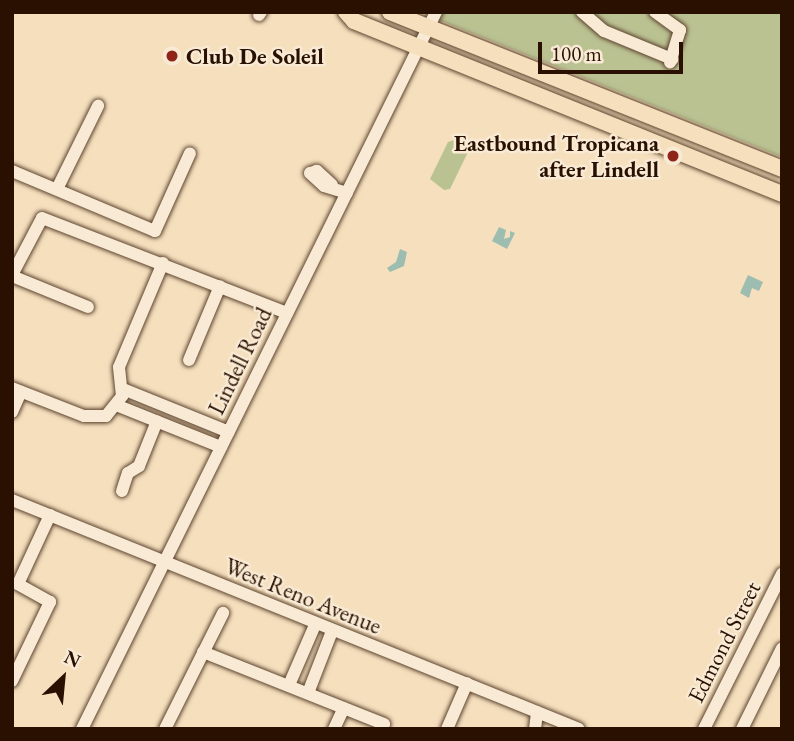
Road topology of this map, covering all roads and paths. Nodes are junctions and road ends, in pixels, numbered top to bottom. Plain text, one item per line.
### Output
1 (346, 12) edge
2 (390, 12) edge
3 (436, 12) edge
4 (582, 12) edge
5 (655, 12) edge
6 (428, 28) junction
7 (419, 47) junction
8 (609, 101) junction
9 (97, 106) dead end
10 (625, 107) junction
11 (601, 121) junction
12 (618, 128) junction
13 (190, 153) dead end
14 (782, 169) edge
15 (12, 171) edge
16 (332, 185) dead end
17 (57, 189) junction
18 (347, 193) junction
19 (782, 194) edge
20 (163, 264) junction
21 (12, 275) edge
22 (220, 286) junction
23 (88, 307) dead end
24 (287, 313) junction
25 (189, 360) dead end
26 (123, 389) junction
27 (17, 390) edge
28 (116, 405) junction
29 (12, 412) edge
30 (157, 421) junction
31 (229, 432) junction
32 (221, 447) junction
33 (122, 491) dead end
34 (12, 500) edge
35 (50, 515) junction
36 (164, 562) junction
37 (782, 574) edge
38 (223, 613) dead end
39 (315, 625) junction
40 (332, 631) junction
41 (782, 648) edge
42 (203, 652) junction
43 (298, 665) junction
44 (316, 672) junction
45 (12, 681) edge
46 (467, 683) junction
47 (289, 685) junction
48 (308, 693) junction
49 (344, 708) junction
50 (537, 712) junction
51 (384, 724) dead end
52 (82, 729) edge
53 (165, 729) edge
54 (334, 729) edge
55 (447, 729) edge
56 (535, 729) edge
57 (579, 729) edge
58 (704, 729) edge
59 (742, 729) edge

1 - 7 main road
2 - 6 main road
3 - 6 street, Lindell Road
4 - 5 street
6 - 7 street, Lindell Road
6 - 8 main road
7 - 11 main road
7 - 18 street, Lindell Road
8 - 10 main road
8 - 11 main road
9 - 17 street
10 - 12 main road
10 - 14 main road
11 - 12 main road
12 - 19 main road
13 - 17 street
15 - 17 street
16 - 18 street
18 - 24 street, Lindell Road
20 - 21 street
20 - 22 street
20 - 26 street
21 - 23 street
22 - 24 street
22 - 25 street
24 - 31 street, Lindell Road
26 - 28 street
26 - 31 street
27 - 28 street
27 - 29 street
28 - 30 street
30 - 32 street
30 - 33 street
31 - 32 street, Lindell Road
32 - 36 street, Lindell Road
34 - 35 street, West Reno Avenue
35 - 36 street, West Reno Avenue
35 - 45 street
36 - 39 street, West Reno Avenue
36 - 52 street, Lindell Road
37 - 58 street, Edmond Street
38 - 42 street
39 - 40 street, West Reno Avenue
39 - 43 street
40 - 44 street
40 - 46 street, West Reno Avenue
41 - 59 street
42 - 47 street
42 - 53 street
43 - 44 street
43 - 47 street
44 - 48 street
46 - 50 street, West Reno Avenue
46 - 55 street
47 - 48 street
48 - 49 street
49 - 51 street
49 - 54 street
50 - 56 street
50 - 57 street, West Reno Avenue

